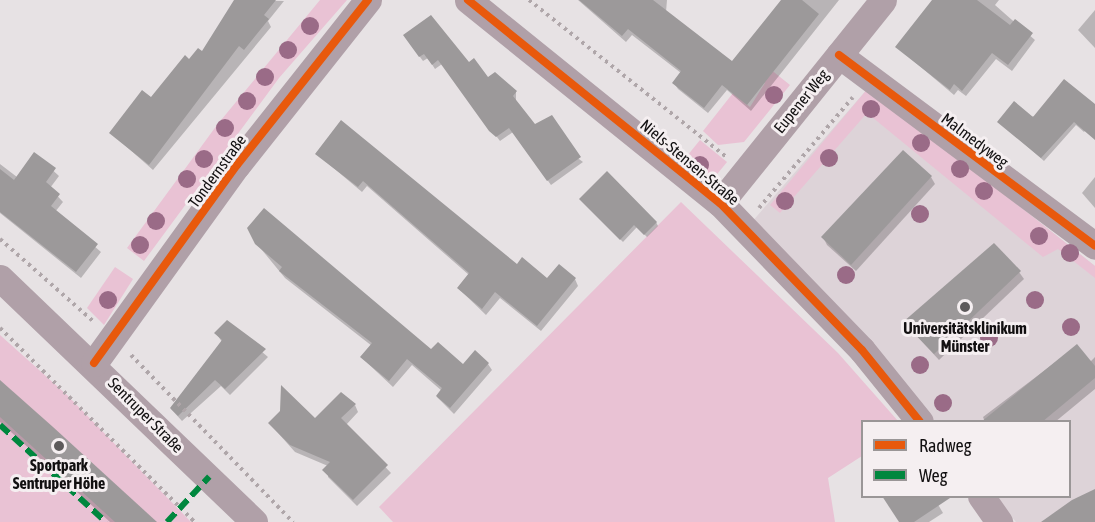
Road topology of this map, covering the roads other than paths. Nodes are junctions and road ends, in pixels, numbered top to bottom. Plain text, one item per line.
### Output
1 (368, 0) edge
2 (468, 0) edge
3 (883, 0) edge
4 (839, 55) junction
5 (720, 203) junction
6 (1095, 246) edge
7 (3, 288) edge
8 (94, 363) junction
9 (918, 420) edge
10 (982, 498) edge
11 (254, 522) edge
12 (999, 522) edge

1 - 8 street, Tondernstraße
2 - 5 street, Niels-Stensen-Straße
3 - 4 street, Eupener Weg
4 - 5 street, Eupener Weg
4 - 6 street, Malmedyweg
5 - 9 street, Niels-Stensen-Straße
7 - 8 street, Sentruper Straße
8 - 11 street, Sentruper Straße
10 - 12 street

